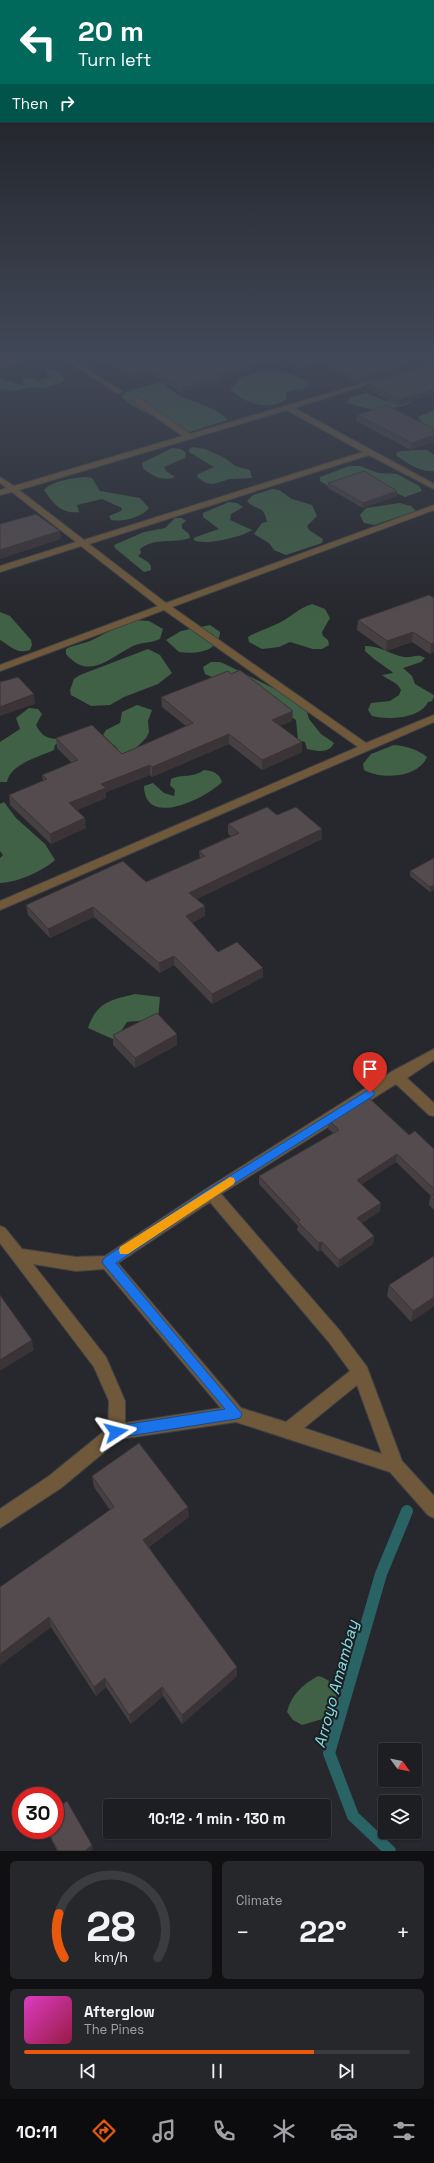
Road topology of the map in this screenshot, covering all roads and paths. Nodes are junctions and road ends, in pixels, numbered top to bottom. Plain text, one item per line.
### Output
1 (168, 443) edge
2 (354, 443) edge
3 (370, 452) junction
4 (0, 479) edge
5 (434, 486) edge
6 (13, 490) junction
7 (0, 493) edge
8 (434, 507) edge
9 (81, 544) junction
10 (0, 569) edge
11 (164, 606) junction
12 (0, 668) edge
13 (434, 718) edge
14 (366, 748) junction
15 (0, 906) edge
16 (434, 1054) edge
17 (396, 1076) junction
18 (434, 1111) edge
19 (211, 1193) junction
20 (0, 1232) edge
21 (19, 1255) junction
22 (108, 1262) junction
23 (361, 1372) junction
24 (236, 1414) junction
25 (290, 1430) junction
26 (116, 1432) junction
27 (395, 1466) junction
28 (434, 1509) edge
29 (0, 1519) edge

1 - 6 street
2 - 3 street
3 - 5 street
3 - 9 street
4 - 6 street
6 - 7 street
6 - 9 street
8 - 11 street
9 - 10 street
9 - 11 street
11 - 12 street
11 - 14 street
13 - 14 street
14 - 15 street
16 - 17 street
17 - 18 street
17 - 19 street
19 - 22 street
19 - 23 street
20 - 21 street
21 - 22 street
21 - 26 street
22 - 24 street
23 - 25 street
23 - 27 street
24 - 25 street
24 - 26 street
25 - 27 street
26 - 29 street
27 - 28 street

